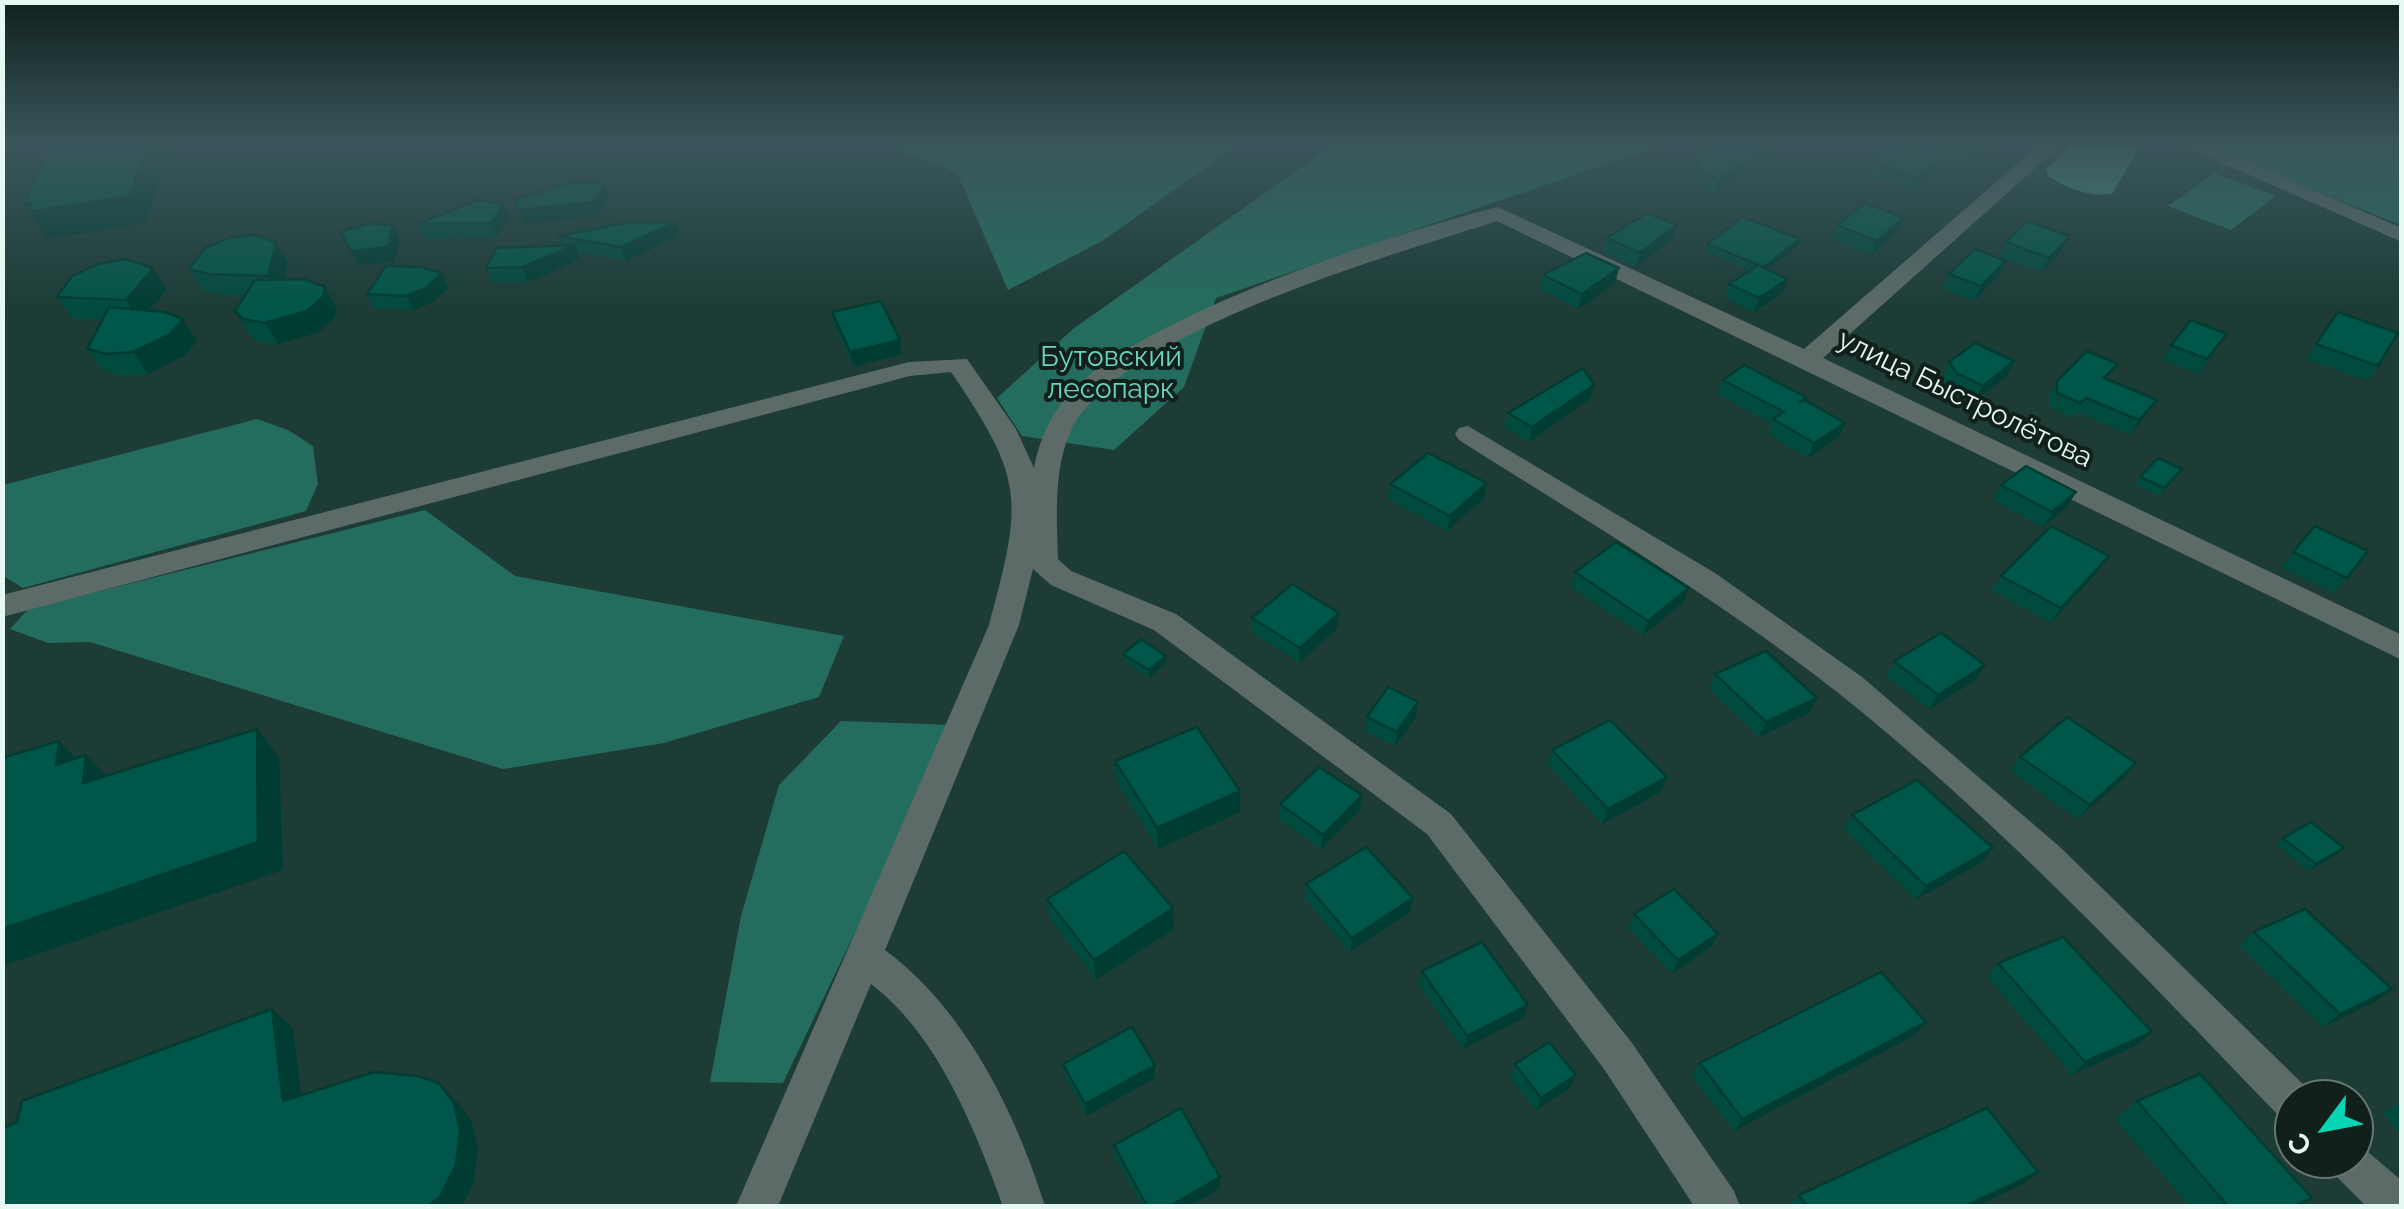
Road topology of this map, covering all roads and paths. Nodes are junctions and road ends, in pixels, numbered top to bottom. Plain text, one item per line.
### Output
1 (1988, 200) edge
2 (2320, 200) edge
3 (2402, 236) edge
4 (1807, 360) junction
5 (1468, 434) dead end
6 (2, 606) edge
7 (2402, 649) edge
8 (863, 956) junction
9 (2274, 1083) edge
10 (2369, 1179) edge
11 (756, 1206) edge
12 (1024, 1206) edge
13 (1719, 1206) edge
14 (2396, 1206) edge

1 - 4 street
2 - 3 street
4 - 7 street, улица Быстролётова
4 - 13 street, улица Быстролётова
5 - 9 street
6 - 8 street
8 - 11 street
8 - 12 street
10 - 14 street

